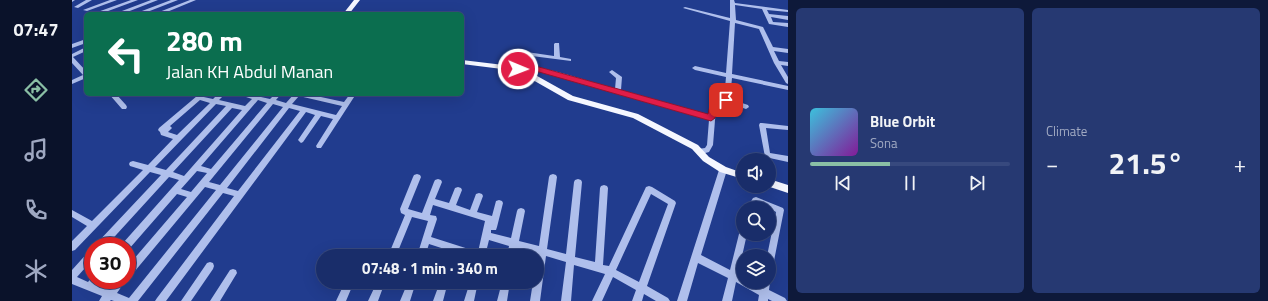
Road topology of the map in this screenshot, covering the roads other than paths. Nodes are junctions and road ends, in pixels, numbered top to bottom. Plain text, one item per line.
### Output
1 (90, 0) edge
2 (95, 0) edge
3 (116, 0) edge
4 (136, 0) edge
5 (156, 0) edge
6 (176, 0) edge
7 (194, 0) edge
8 (356, 1) edge
9 (733, 2) edge
10 (84, 3) junction
11 (120, 5) junction
12 (76, 7) dead end
13 (685, 8) dead end
14 (764, 8) junction
15 (85, 10) dead end
16 (788, 11) edge
17 (101, 12) edge
18 (126, 12) edge
19 (143, 12) edge
20 (162, 12) edge
21 (348, 12) edge
22 (767, 15) junction
23 (788, 18) edge
24 (733, 20) junction
25 (788, 26) edge
26 (761, 28) junction
27 (84, 42) edge
28 (557, 44) dead end
29 (72, 46) edge
30 (772, 49) junction
31 (84, 50) edge
32 (788, 51) edge
33 (72, 56) edge
34 (557, 58) junction
35 (72, 59) edge
36 (569, 60) dead end
37 (464, 62) edge
38 (777, 63) junction
39 (788, 64) edge
40 (516, 68) junction
41 (695, 68) dead end
42 (706, 71) junction
43 (612, 72) dead end
44 (84, 73) edge
45 (84, 76) edge
46 (727, 76) junction
47 (705, 78) dead end
48 (72, 82) edge
49 (788, 82) edge
50 (788, 88) edge
51 (618, 92) junction
52 (114, 96) edge
53 (201, 96) edge
54 (220, 96) edge
55 (258, 96) edge
56 (276, 96) edge
57 (296, 96) edge
58 (307, 96) edge
59 (352, 96) edge
60 (726, 100) junction
61 (215, 101) junction
62 (271, 102) junction
63 (231, 105) junction
64 (346, 105) junction
65 (288, 106) junction
66 (124, 107) dead end
67 (746, 107) dead end
68 (247, 109) junction
69 (304, 110) junction
70 (320, 114) junction
71 (338, 118) junction
72 (711, 118) junction
73 (161, 130) dead end
74 (788, 130) edge
75 (178, 138) junction
76 (301, 140) dead end
77 (319, 146) dead end
78 (701, 153) junction
79 (788, 159) edge
80 (133, 164) dead end
81 (195, 167) junction
82 (149, 168) junction
83 (723, 170) junction
84 (212, 172) junction
85 (167, 173) junction
86 (736, 174) edge
87 (553, 176) dead end
88 (417, 177) dead end
89 (185, 179) junction
90 (438, 182) dead end
91 (578, 182) dead end
92 (203, 183) junction
93 (776, 186) edge
94 (604, 188) dead end
95 (221, 189) junction
96 (788, 189) edge
97 (175, 190) junction
98 (458, 190) dead end
99 (240, 194) junction
100 (192, 196) junction
101 (479, 196) dead end
102 (431, 201) junction
103 (499, 203) dead end
104 (452, 207) junction
105 (776, 208) edge
106 (521, 211) dead end
107 (410, 212) junction
108 (72, 213) edge
109 (473, 213) junction
110 (425, 216) junction
111 (75, 220) edge
112 (93, 226) junction
113 (776, 230) edge
114 (84, 234) junction
115 (489, 236) junction
116 (108, 237) edge
117 (134, 237) edge
118 (427, 240) junction
119 (741, 241) edge
120 (72, 243) edge
121 (514, 243) junction
122 (72, 247) edge
123 (395, 249) edge
124 (424, 249) edge
125 (446, 249) edge
126 (483, 249) edge
127 (513, 249) edge
128 (535, 249) edge
129 (542, 249) edge
130 (544, 252) edge
131 (696, 257) junction
132 (570, 259) junction
133 (84, 263) edge
134 (136, 263) edge
135 (210, 266) dead end
136 (599, 267) junction
137 (610, 271) junction
138 (233, 273) dead end
139 (72, 276) edge
140 (733, 276) junction
141 (736, 278) edge
142 (72, 280) edge
143 (84, 282) edge
144 (642, 288) junction
145 (99, 289) edge
146 (114, 289) edge
147 (347, 289) edge
148 (378, 289) edge
149 (410, 289) edge
150 (442, 289) edge
151 (472, 289) edge
152 (505, 289) edge
153 (537, 289) edge
154 (753, 289) edge
155 (764, 297) edge
156 (107, 298) edge
157 (126, 301) edge
158 (132, 301) edge
159 (160, 301) edge
160 (186, 301) edge
161 (215, 301) edge
162 (341, 301) edge
163 (374, 301) edge
164 (406, 301) edge
165 (438, 301) edge
166 (469, 301) edge
167 (502, 301) edge
168 (535, 301) edge
169 (566, 301) edge
170 (597, 301) edge
171 (638, 301) edge
172 (665, 301) edge
173 (682, 301) edge
174 (727, 301) edge
175 (782, 301) edge

1 - 10 street
2 - 10 street
3 - 11 street
3 - 15 street
4 - 11 street
5 - 18 street
6 - 19 street
7 - 20 street
8 - 21 main road
9 - 14 street
9 - 24 street
10 - 12 street
11 - 17 street
11 - 18 street
13 - 24 street
14 - 16 street
14 - 22 street
22 - 23 street
22 - 25 street
24 - 26 street
24 - 46 street
25 - 26 street
26 - 30 street
27 - 29 street
28 - 34 street
30 - 32 street
30 - 38 street
31 - 33 street
34 - 36 street
34 - 40 street
35 - 44 street
37 - 40 main road
38 - 39 street
38 - 49 street
40 - 51 street
40 - 78 main road
41 - 42 street
42 - 46 street
42 - 47 street
43 - 51 street
45 - 48 street
46 - 50 street
46 - 60 street
51 - 72 street
52 - 66 street
53 - 61 street
53 - 73 street
53 - 75 street
54 - 61 street
55 - 62 street
55 - 68 street
56 - 62 street
57 - 65 street
58 - 64 street
59 - 64 street
60 - 67 street
60 - 72 street
61 - 63 street
61 - 75 street
62 - 65 street
62 - 84 street
63 - 68 street
63 - 85 street
64 - 71 street
65 - 69 street
65 - 95 street
68 - 81 street
69 - 70 street
69 - 99 street
70 - 71 street
70 - 76 street
71 - 77 street
72 - 78 street
74 - 79 street
75 - 82 street
78 - 83 main road
80 - 82 street
81 - 84 street
81 - 89 street
82 - 85 street
82 - 112 street
83 - 86 main road
83 - 131 street
84 - 92 street
85 - 89 street
85 - 116 street
87 - 129 street
88 - 107 street
89 - 97 street
90 - 102 street
91 - 132 street
92 - 95 street
92 - 100 street
93 - 96 main road
94 - 136 street
95 - 99 street
95 - 158 street
97 - 100 street
97 - 117 street
98 - 104 street
99 - 159 street
100 - 134 street
101 - 109 street
102 - 104 street
102 - 110 street
103 - 115 street
104 - 109 street
105 - 113 street
106 - 121 street
107 - 110 street
107 - 123 street
108 - 111 street
109 - 115 street
110 - 118 street
111 - 112 street
112 - 114 street
114 - 120 street
114 - 122 street
115 - 121 street
115 - 126 street
118 - 124 street
118 - 125 street
119 - 140 street
121 - 127 street
121 - 128 street
130 - 132 street
131 - 140 street
131 - 173 street
132 - 136 street
132 - 169 street
133 - 139 street
135 - 160 street
136 - 137 street
137 - 144 street
137 - 144 street
137 - 170 street
138 - 161 street
140 - 141 street
140 - 174 street
142 - 143 street
144 - 171 street
144 - 172 street
145 - 156 street
146 - 156 street
147 - 162 street
148 - 163 street
149 - 164 street
150 - 165 street
151 - 166 street
152 - 167 street
153 - 168 street
154 - 155 street
155 - 175 street
156 - 157 street

